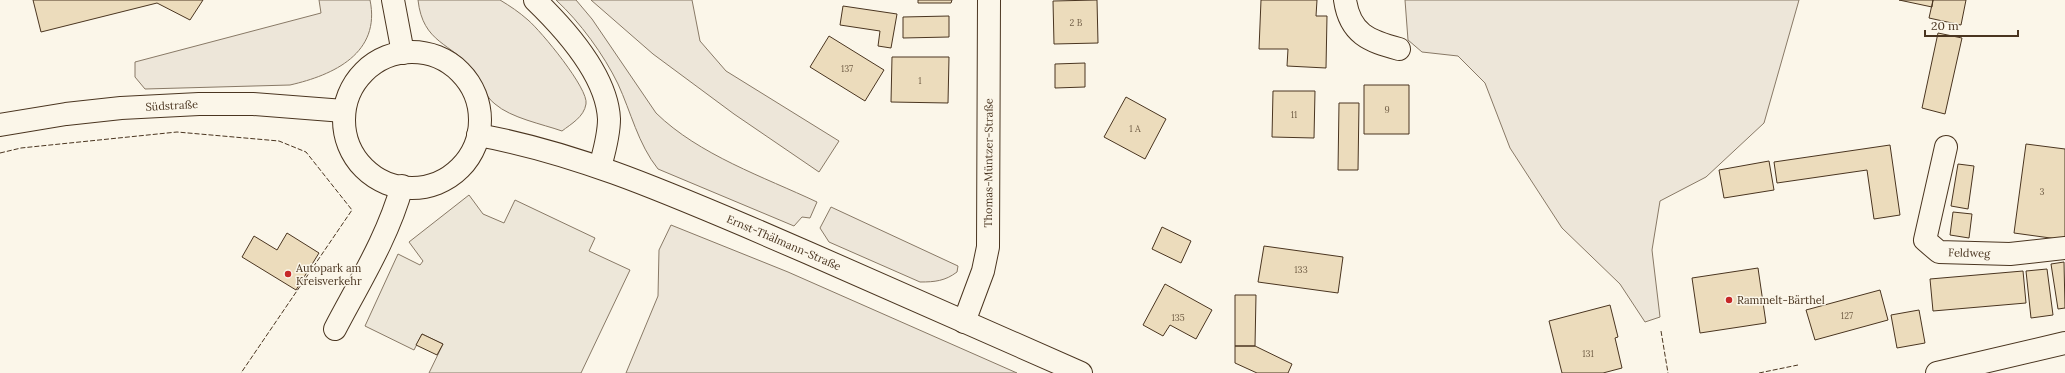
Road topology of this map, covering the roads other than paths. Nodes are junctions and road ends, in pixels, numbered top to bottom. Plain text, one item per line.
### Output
1 (393, 0) edge
2 (535, 0) edge
3 (989, 0) edge
4 (1345, 0) edge
5 (1399, 49) dead end
6 (403, 53) junction
7 (344, 111) junction
8 (0, 125) edge
9 (478, 135) junction
10 (1946, 147) dead end
11 (600, 167) junction
12 (402, 186) junction
13 (2065, 248) edge
14 (964, 322) junction
15 (335, 329) dead end
16 (2065, 343) edge
17 (1081, 373) edge
18 (1937, 373) edge

1 - 6 main road
2 - 11 main road
3 - 14 main road, Thomas-Müntzer-Straße
4 - 5 main road
6 - 7 main road
6 - 9 main road
7 - 8 main road, Südstraße
7 - 12 main road
9 - 11 main road, Ernst-Thälmann-Straße
9 - 12 main road
10 - 13 main road, Feldweg
11 - 14 main road, Ernst-Thälmann-Straße
12 - 15 main road
14 - 17 main road, Ernst-Thälmann-Straße
16 - 18 main road

